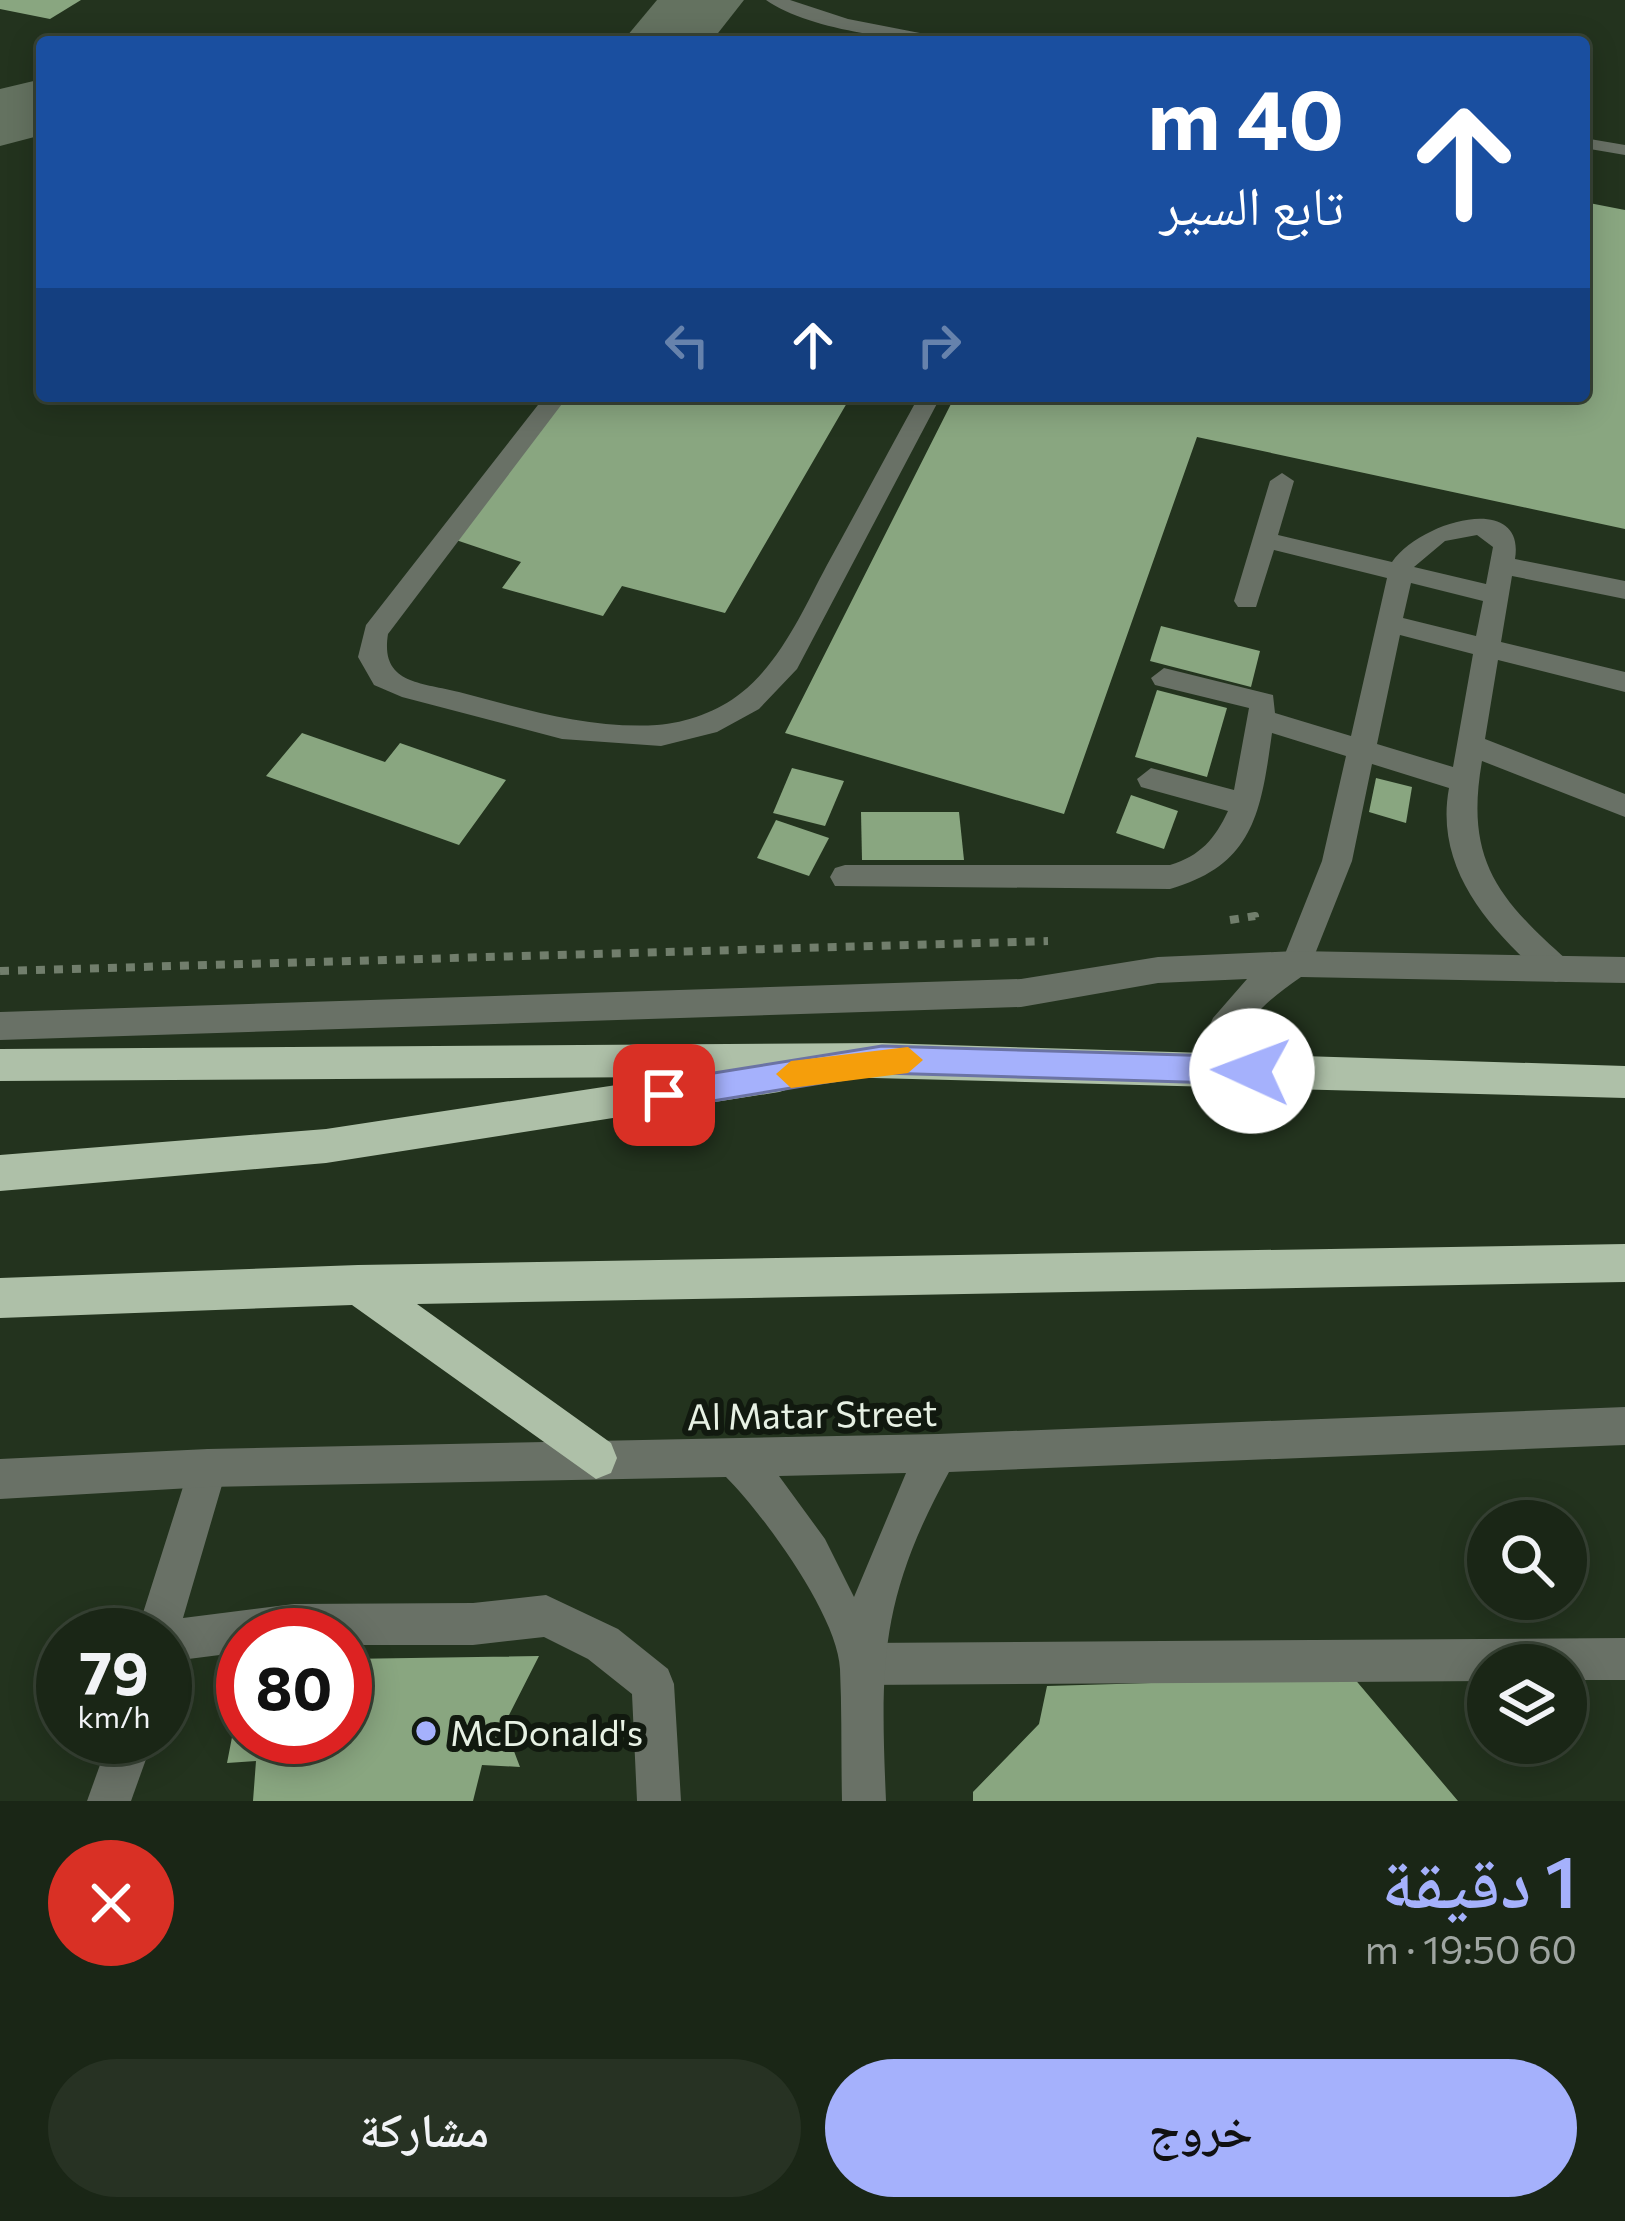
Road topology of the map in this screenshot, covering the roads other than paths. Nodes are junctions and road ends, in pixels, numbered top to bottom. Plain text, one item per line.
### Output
1 (774, 0) edge
2 (845, 23) junction
3 (835, 36) edge
4 (922, 36) edge
5 (1590, 144) edge
6 (1625, 150) edge
7 (552, 402) edge
8 (927, 402) edge
9 (1282, 481) dead end
10 (1264, 540) junction
11 (1502, 565) junction
12 (1401, 573) junction
13 (1625, 590) edge
14 (1496, 595) junction
15 (1247, 601) dead end
16 (1388, 622) junction
17 (1485, 648) junction
18 (1164, 678) dead end
19 (1625, 682) edge
20 (1260, 718) junction
21 (1471, 745) junction
22 (1363, 754) junction
23 (1151, 778) dead end
24 (1465, 782) junction
25 (1244, 804) junction
26 (1625, 806) edge
27 (845, 877) dead end
28 (1296, 964) junction
29 (1556, 969) junction
30 (1625, 970) edge
31 (0, 1026) edge
32 (882, 1059) junction
33 (0, 1065) edge
34 (1205, 1069) junction
35 (1625, 1082) edge
36 (0, 1173) edge
37 (1625, 1263) edge
38 (358, 1285) junction
39 (0, 1298) edge
40 (1625, 1426) edge
41 (938, 1453) junction
42 (596, 1458) junction
43 (735, 1459) junction
44 (208, 1468) junction
45 (0, 1479) edge
46 (165, 1608) edge
47 (192, 1638) edge
48 (1625, 1659) edge
49 (861, 1664) junction
50 (122, 1764) edge
51 (109, 1801) edge
52 (659, 1801) edge
53 (864, 1801) edge

1 - 2 street
2 - 3 street
2 - 4 street
5 - 6 street
7 - 8 street
9 - 10 street
10 - 12 street
10 - 15 street
11 - 12 street
11 - 13 street
11 - 14 street
12 - 14 street
12 - 16 street
14 - 17 street
16 - 17 street
16 - 22 street
17 - 19 street
17 - 21 street
18 - 20 street
20 - 22 street
20 - 25 street
21 - 24 street
21 - 26 street
22 - 24 street
22 - 28 street
23 - 25 street
24 - 29 street
25 - 27 street
28 - 29 street
28 - 31 street
28 - 34 street
29 - 30 street
32 - 33 highway
32 - 34 highway
32 - 36 highway
34 - 35 highway
37 - 38 highway
38 - 39 highway
38 - 42 highway
40 - 41 street, Al Matar Street
41 - 43 street, Al Matar Street
41 - 49 street
42 - 43 street, Al Matar Street
42 - 44 street, Al Matar Street
43 - 49 street
44 - 45 street, Al Matar Street
44 - 46 street
47 - 52 street
48 - 49 street
49 - 53 street
50 - 51 street

